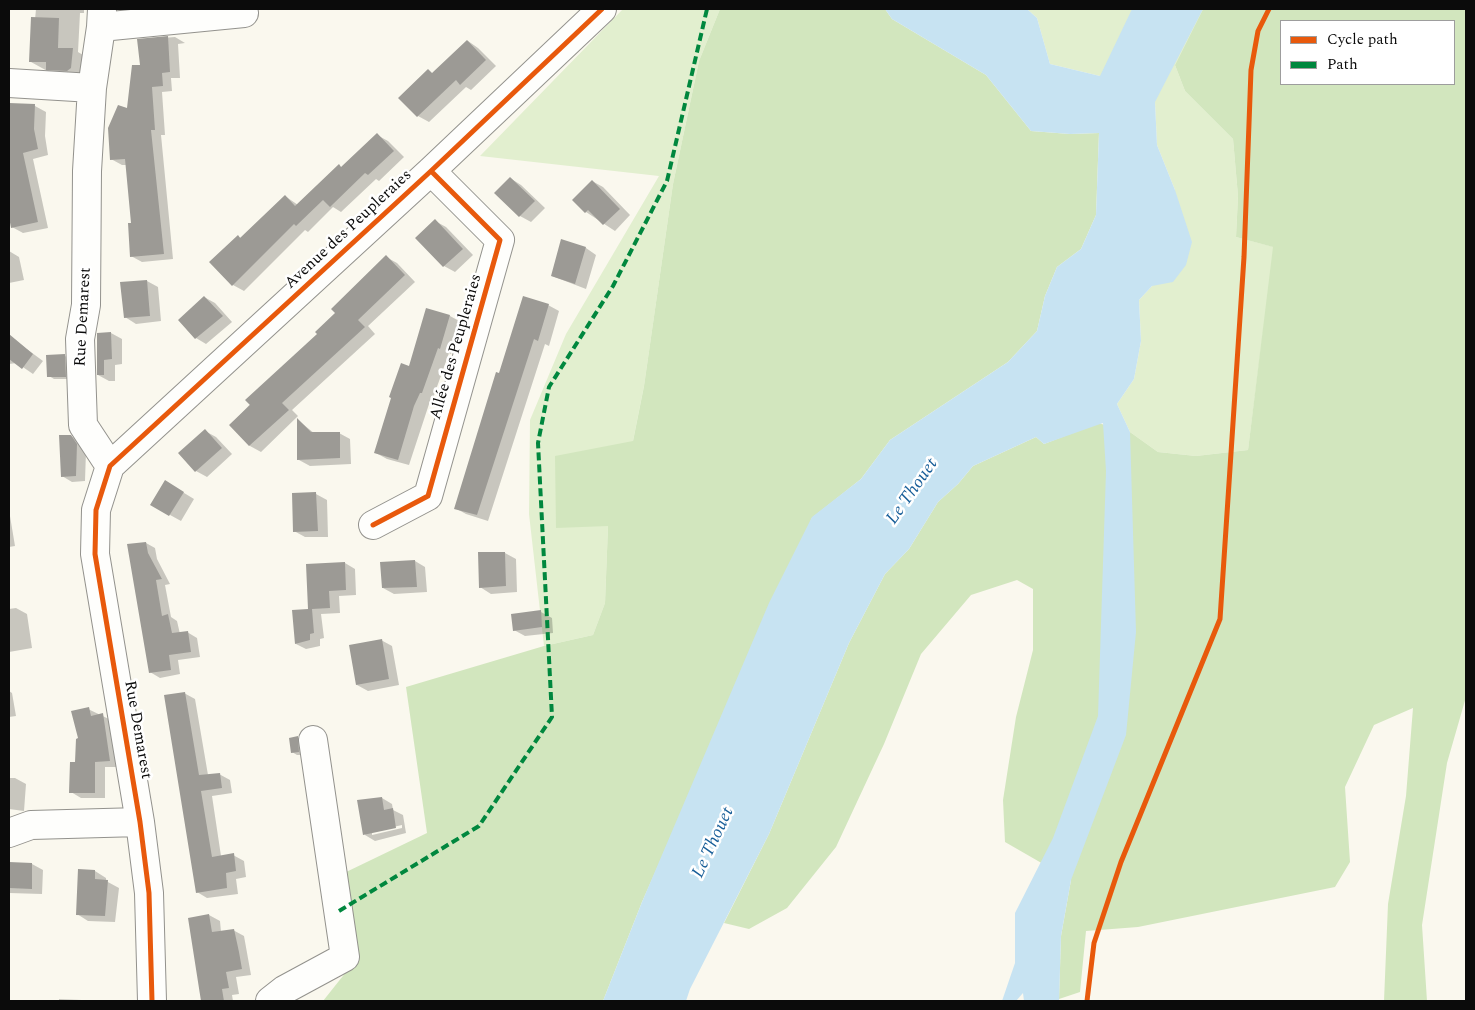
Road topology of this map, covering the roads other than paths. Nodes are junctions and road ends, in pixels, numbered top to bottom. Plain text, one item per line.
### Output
1 (602, 9) edge
2 (244, 12) dead end
3 (101, 18) edge
4 (9, 83) edge
5 (92, 88) junction
6 (431, 171) junction
7 (110, 466) junction
8 (373, 525) dead end
9 (314, 740) dead end
10 (140, 822) junction
11 (9, 833) edge
12 (152, 1001) edge
13 (270, 1001) edge

1 - 6 street, Avenue des Peupleraies
2 - 3 street
3 - 5 street, Rue Demarest
4 - 5 street
5 - 7 street, Rue Demarest
6 - 7 street, Avenue des Peupleraies
6 - 8 street, Allée des Peupleraies
7 - 10 street, Rue Demarest
9 - 13 street
10 - 11 street
10 - 12 street, Rue Demarest

